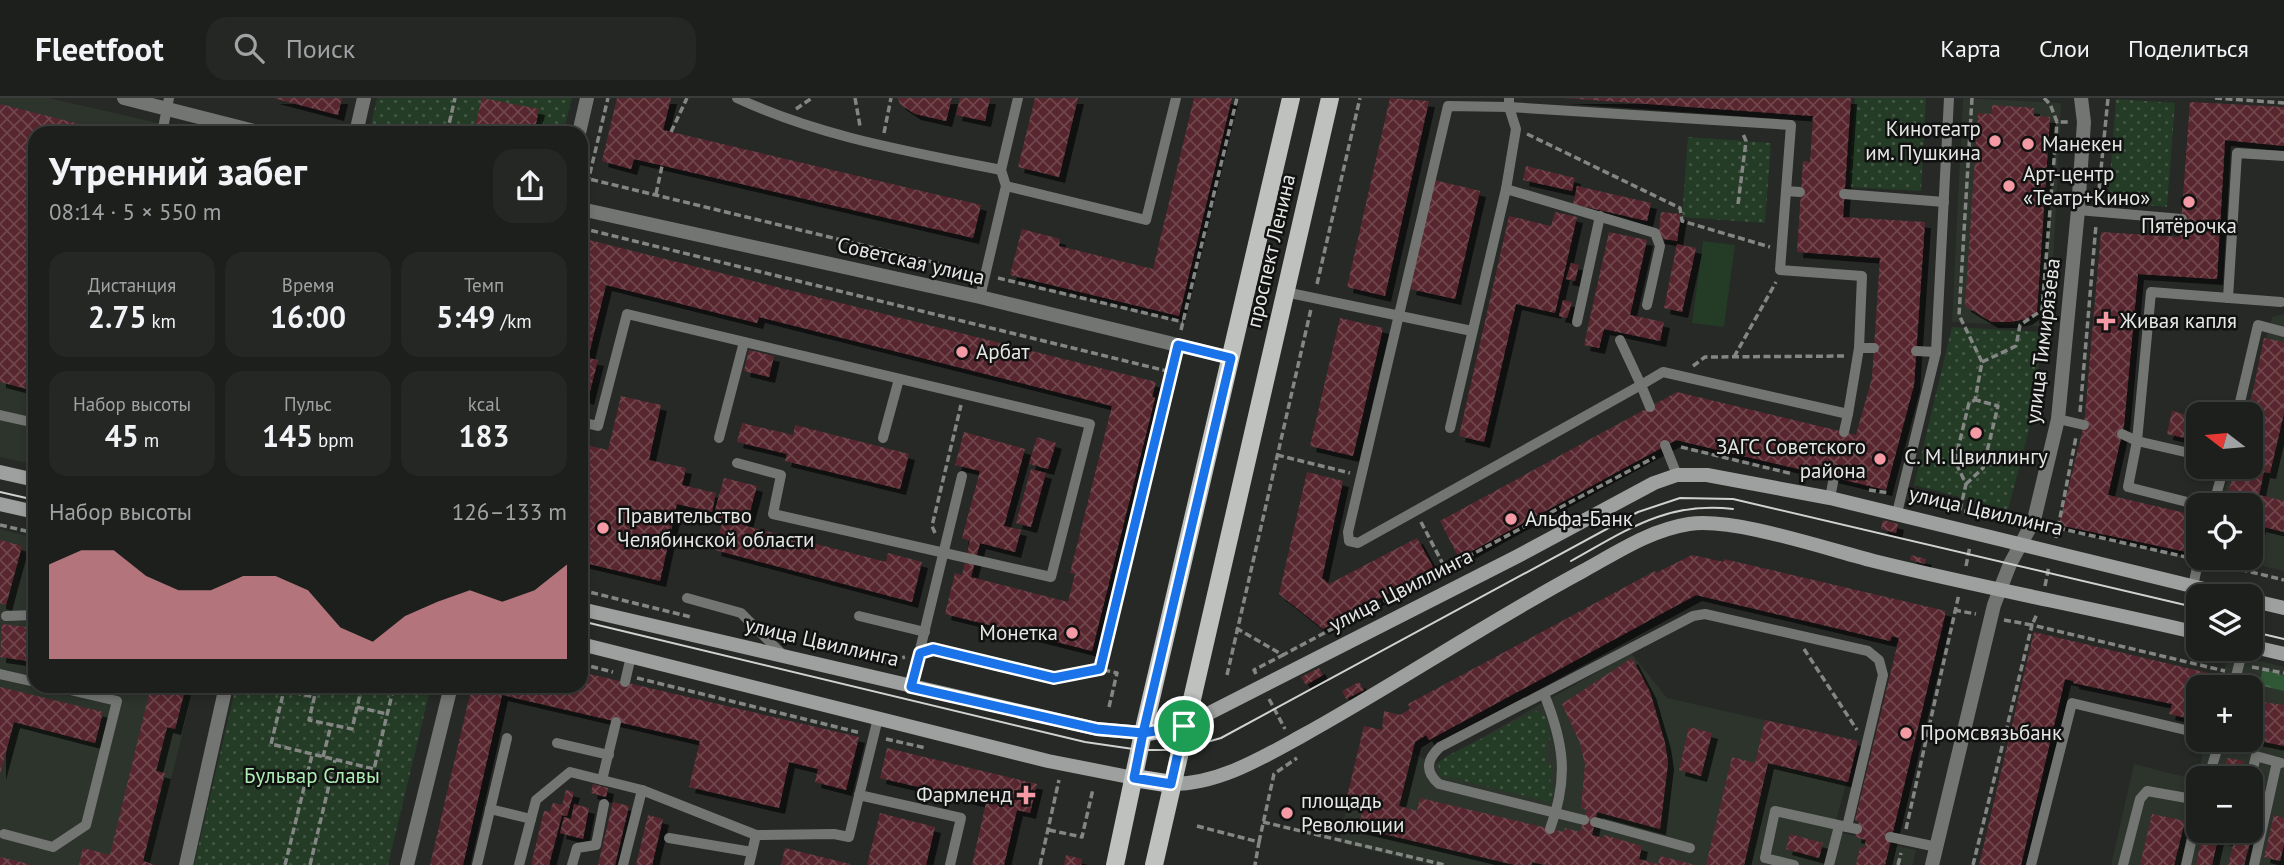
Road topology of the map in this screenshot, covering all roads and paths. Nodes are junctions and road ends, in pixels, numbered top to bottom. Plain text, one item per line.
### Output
1 (124, 98) edge
2 (364, 98) edge
3 (455, 98) edge
4 (587, 98) edge
5 (608, 98) edge
6 (687, 98) edge
7 (737, 98) edge
8 (855, 98) edge
9 (891, 98) edge
10 (1018, 98) edge
11 (1176, 98) edge
12 (1237, 98) edge
13 (1291, 98) edge
14 (1331, 98) edge
15 (1360, 98) edge
16 (1950, 98) edge
17 (1972, 98) edge
18 (2081, 98) edge
19 (2216, 98) edge
20 (167, 103) edge
21 (1509, 103) edge
22 (2284, 103) edge
23 (2057, 122) dead end
24 (163, 126) edge
25 (239, 126) edge
26 (358, 126) edge
27 (449, 126) edge
28 (581, 126) edge
29 (1516, 129) junction
30 (671, 132) dead end
31 (861, 139) junction
32 (1746, 141) dead end
33 (881, 146) junction
34 (2284, 156) edge
35 (662, 166) dead end
36 (1001, 170) junction
37 (589, 178) junction
38 (588, 182) edge
39 (1006, 186) junction
40 (1506, 189) junction
41 (1786, 191) junction
42 (1800, 192) dead end
43 (656, 194) junction
44 (1844, 194) dead end
45 (1944, 202) junction
46 (1738, 204) dead end
47 (588, 210) edge
48 (2078, 211) junction
49 (1600, 216) junction
50 (2182, 219) dead end
51 (2221, 223) dead end
52 (2234, 224) junction
53 (588, 230) edge
54 (1782, 250) junction
55 (1780, 270) junction
56 (986, 275) junction
57 (1285, 292) junction
58 (980, 298) junction
59 (1314, 298) junction
60 (2228, 298) junction
61 (2281, 302) dead end
62 (1647, 305) dead end
63 (1399, 315) junction
64 (1577, 322) dead end
65 (1183, 323) junction
66 (1472, 331) junction
67 (2284, 332) edge
68 (1620, 340) dead end
69 (744, 342) junction
70 (1178, 345) junction
71 (1874, 348) dead end
72 (1916, 351) dead end
73 (1858, 352) junction
74 (1936, 352) junction
75 (1734, 357) junction
76 (1231, 358) junction
77 (1982, 362) junction
78 (1171, 373) junction
79 (1681, 377) junction
80 (899, 379) junction
81 (1641, 385) junction
82 (964, 394) junction
83 (1975, 400) junction
84 (2240, 402) edge
85 (1650, 407) dead end
86 (1848, 414) junction
87 (0, 415) edge
88 (2058, 419) junction
89 (28, 421) edge
90 (588, 424) edge
91 (2084, 425) dead end
92 (1450, 428) dead end
93 (1844, 432) dead end
94 (2122, 434) dead end
95 (719, 438) dead end
96 (883, 438) dead end
97 (2137, 442) junction
98 (1665, 445) dead end
99 (2186, 452) edge
100 (1277, 456) junction
101 (737, 463) dead end
102 (0, 472) edge
103 (1361, 475) junction
104 (1677, 475) junction
105 (962, 476) dead end
106 (1834, 477) dead end
107 (28, 478) edge
108 (1966, 484) junction
109 (1830, 498) junction
110 (2186, 502) edge
111 (0, 503) edge
112 (28, 510) edge
113 (1415, 510) junction
114 (1960, 510) dead end
115 (1898, 513) junction
116 (1979, 515) dead end
117 (0, 525) edge
118 (2058, 528) dead end
119 (28, 531) edge
120 (1974, 531) junction
121 (2022, 542) junction
122 (943, 555) junction
123 (2186, 556) edge
124 (1445, 568) dead end
125 (2244, 570) edge
126 (2284, 580) edge
127 (1961, 582) junction
128 (2186, 584) edge
129 (2000, 589) junction
130 (588, 592) edge
131 (687, 598) dead end
132 (2263, 603) edge
133 (2284, 608) edge
134 (588, 611) edge
135 (28, 615) edge
136 (6, 616) dead end
137 (859, 616) dead end
138 (698, 618) dead end
139 (2186, 630) edge
140 (925, 632) junction
141 (1793, 632) junction
142 (588, 645) edge
143 (2263, 649) edge
144 (920, 653) junction
145 (2284, 654) edge
146 (631, 656) junction
147 (785, 657) junction
148 (870, 660) dead end
149 (588, 666) edge
150 (1100, 669) junction
151 (0, 674) edge
152 (1227, 675) dead end
153 (626, 679) junction
154 (28, 680) edge
155 (911, 687) junction
156 (82, 693) edge
157 (224, 693) edge
158 (284, 693) edge
159 (301, 693) edge
160 (315, 693) edge
161 (360, 693) edge
162 (392, 693) edge
163 (449, 693) edge
164 (1544, 694) junction
165 (314, 697) junction
166 (357, 707) junction
167 (1109, 707) dead end
168 (387, 714) junction
169 (878, 718) junction
170 (616, 722) dead end
171 (331, 725) junction
172 (1184, 726) junction
173 (2186, 730) edge
174 (1143, 733) junction
175 (874, 736) junction
176 (507, 738) dead end
177 (557, 743) dead end
178 (1866, 744) junction
179 (927, 748) dead end
180 (312, 754) junction
181 (608, 755) junction
182 (323, 757) junction
183 (335, 760) junction
184 (2281, 763) edge
185 (2254, 766) edge
186 (1048, 777) dead end
187 (1134, 778) junction
188 (602, 780) junction
189 (1171, 784) junction
190 (1093, 789) dead end
191 (642, 790) junction
192 (859, 795) junction
193 (2186, 798) edge
194 (604, 804) dead end
195 (490, 809) junction
196 (1556, 813) junction
197 (531, 819) junction
198 (1263, 822) dead end
199 (1197, 826) dead end
200 (1847, 827) junction
201 (1550, 829) dead end
202 (1049, 830) junction
203 (4, 834) dead end
204 (756, 835) junction
205 (1890, 837) dead end
206 (669, 838) dead end
207 (1904, 840) junction
208 (2191, 843) edge
209 (1690, 848) dead end
210 (1937, 848) junction
211 (752, 852) junction
212 (186, 865) edge
213 (285, 865) edge
214 (310, 865) edge
215 (407, 865) edge
216 (477, 865) edge
217 (519, 865) edge
218 (572, 865) edge
219 (623, 865) edge
220 (749, 865) edge
221 (950, 865) edge
222 (1040, 865) edge
223 (1115, 865) edge
224 (1154, 865) edge
225 (1254, 865) edge
226 (1445, 865) edge
227 (1794, 865) edge
228 (1829, 865) edge
229 (1898, 865) edge
230 (1932, 865) edge
231 (2031, 865) edge
232 (2123, 865) edge
233 (2186, 865) edge
234 (2254, 865) edge

1 - 20 street
2 - 26 street
3 - 27 path
4 - 28 street
5 - 37 path
6 - 30 path
7 - 31 lane
8 - 31 path
9 - 33 path
10 - 36 lane
11 - 39 lane
12 - 65 path
13 - 76 main road, проспект Ленина
14 - 57 main road, проспект Ленина
15 - 59 path
16 - 45 lane
17 - 77 path
18 - 48 street, улица Тимирязева
19 - 22 path
20 - 24 lane
20 - 25 street
21 - 29 lane
21 - 41 lane
21 - 63 lane
23 - 77 path
29 - 40 lane
29 - 54 path
31 - 33 lane
32 - 46 path
33 - 36 lane
34 - 52 lane
35 - 43 path
36 - 39 lane
37 - 38 path
37 - 43 path
39 - 56 lane
40 - 49 lane
40 - 66 lane
41 - 42 lane
41 - 54 lane
43 - 56 path
44 - 45 lane
45 - 74 lane
47 - 58 street, Советская улица
48 - 50 lane
48 - 88 street, улица Тимирязева
49 - 62 lane
49 - 64 lane
51 - 52 lane
52 - 60 lane
53 - 78 path
54 - 55 lane
55 - 73 lane
55 - 75 path
56 - 58 lane
56 - 65 path
57 - 59 lane
57 - 172 main road, проспект Ленина
58 - 70 street, Советская улица
59 - 63 lane
59 - 100 path
60 - 61 lane
60 - 97 lane
63 - 66 lane
63 - 103 lane
65 - 70 path
66 - 92 lane
67 - 84 lane
68 - 81 lane
69 - 80 lane
69 - 90 lane
69 - 95 lane
70 - 76 street, Советская улица
70 - 78 path
71 - 73 lane
72 - 74 lane
73 - 75 path
73 - 86 lane
74 - 115 lane
75 - 79 path
76 - 174 main road, проспект Ленина
77 - 83 path
78 - 150 path
79 - 81 lane
79 - 86 lane
80 - 82 lane
80 - 96 lane
81 - 85 lane
81 - 113 lane
82 - 122 path
82 - 122 lane
83 - 108 path
83 - 108 path
86 - 93 lane
87 - 89 lane
88 - 91 lane
88 - 121 street, улица Тимирязева
94 - 97 lane
97 - 99 lane
97 - 110 lane
98 - 104 lane
100 - 103 path
100 - 152 path
101 - 122 lane
102 - 107 main road
103 - 113 lane
104 - 109 main road, улица Цвиллинга
104 - 172 main road, улица Цвиллинга
105 - 122 lane
106 - 109 lane
108 - 114 path
109 - 115 main road, улица Цвиллинга
111 - 112 main road
113 - 124 path
115 - 120 main road, улица Цвиллинга
116 - 120 path
117 - 119 path
118 - 123 path
120 - 121 main road, улица Цвиллинга
120 - 127 path
121 - 128 main road, улица Цвиллинга
121 - 129 street, улица Тимирязева
122 - 140 lane
125 - 126 path
127 - 129 main road
127 - 189 main road
127 - 207 path
129 - 139 main road
129 - 210 street, улица Тимирязева
130 - 138 path
131 - 147 lane
132 - 133 main road
134 - 147 main road, улица Цвиллинга
135 - 136 lane
137 - 140 lane
140 - 144 lane
141 - 164 lane
141 - 178 path
141 - 178 lane
142 - 146 main road
143 - 145 main road
144 - 148 path
144 - 150 path
144 - 155 lane
146 - 153 lane
146 - 169 main road
147 - 155 main road, улица Цвиллинга
149 - 153 path
150 - 167 path
151 - 154 lane
153 - 175 path
155 - 174 main road, улица Цвиллинга
156 - 203 lane
157 - 212 street
158 - 180 path
159 - 165 path
160 - 165 path
161 - 166 path
162 - 168 path
163 - 215 street
164 - 196 lane
164 - 196 lane
165 - 171 path
166 - 168 path
166 - 171 path
168 - 183 path
169 - 175 lane
169 - 187 main road
170 - 181 lane
171 - 182 path
172 - 174 main road, улица Цвиллинга
172 - 189 main road, проспект Ленина
173 - 231 lane
174 - 187 main road, проспект Ленина
175 - 179 path
175 - 192 lane
176 - 195 lane
177 - 181 lane
178 - 200 lane
180 - 182 path
180 - 213 path
181 - 188 lane
182 - 183 path
183 - 214 path
184 - 185 lane
184 - 234 lane
186 - 202 path
187 - 189 main road
187 - 223 main road, проспект Ленина
188 - 191 lane
188 - 197 lane
189 - 224 main road, проспект Ленина
190 - 202 path
191 - 204 lane
191 - 219 lane
192 - 204 lane
192 - 221 lane
193 - 232 lane
194 - 218 lane
195 - 197 lane
195 - 216 lane
196 - 201 lane
196 - 209 lane
197 - 217 lane
198 - 226 path
199 - 225 path
200 - 227 lane
200 - 228 lane
202 - 222 path
204 - 211 lane
205 - 207 lane
206 - 211 lane
207 - 210 lane
207 - 229 path
208 - 233 lane
210 - 230 street, улица Тимирязева
211 - 220 lane

